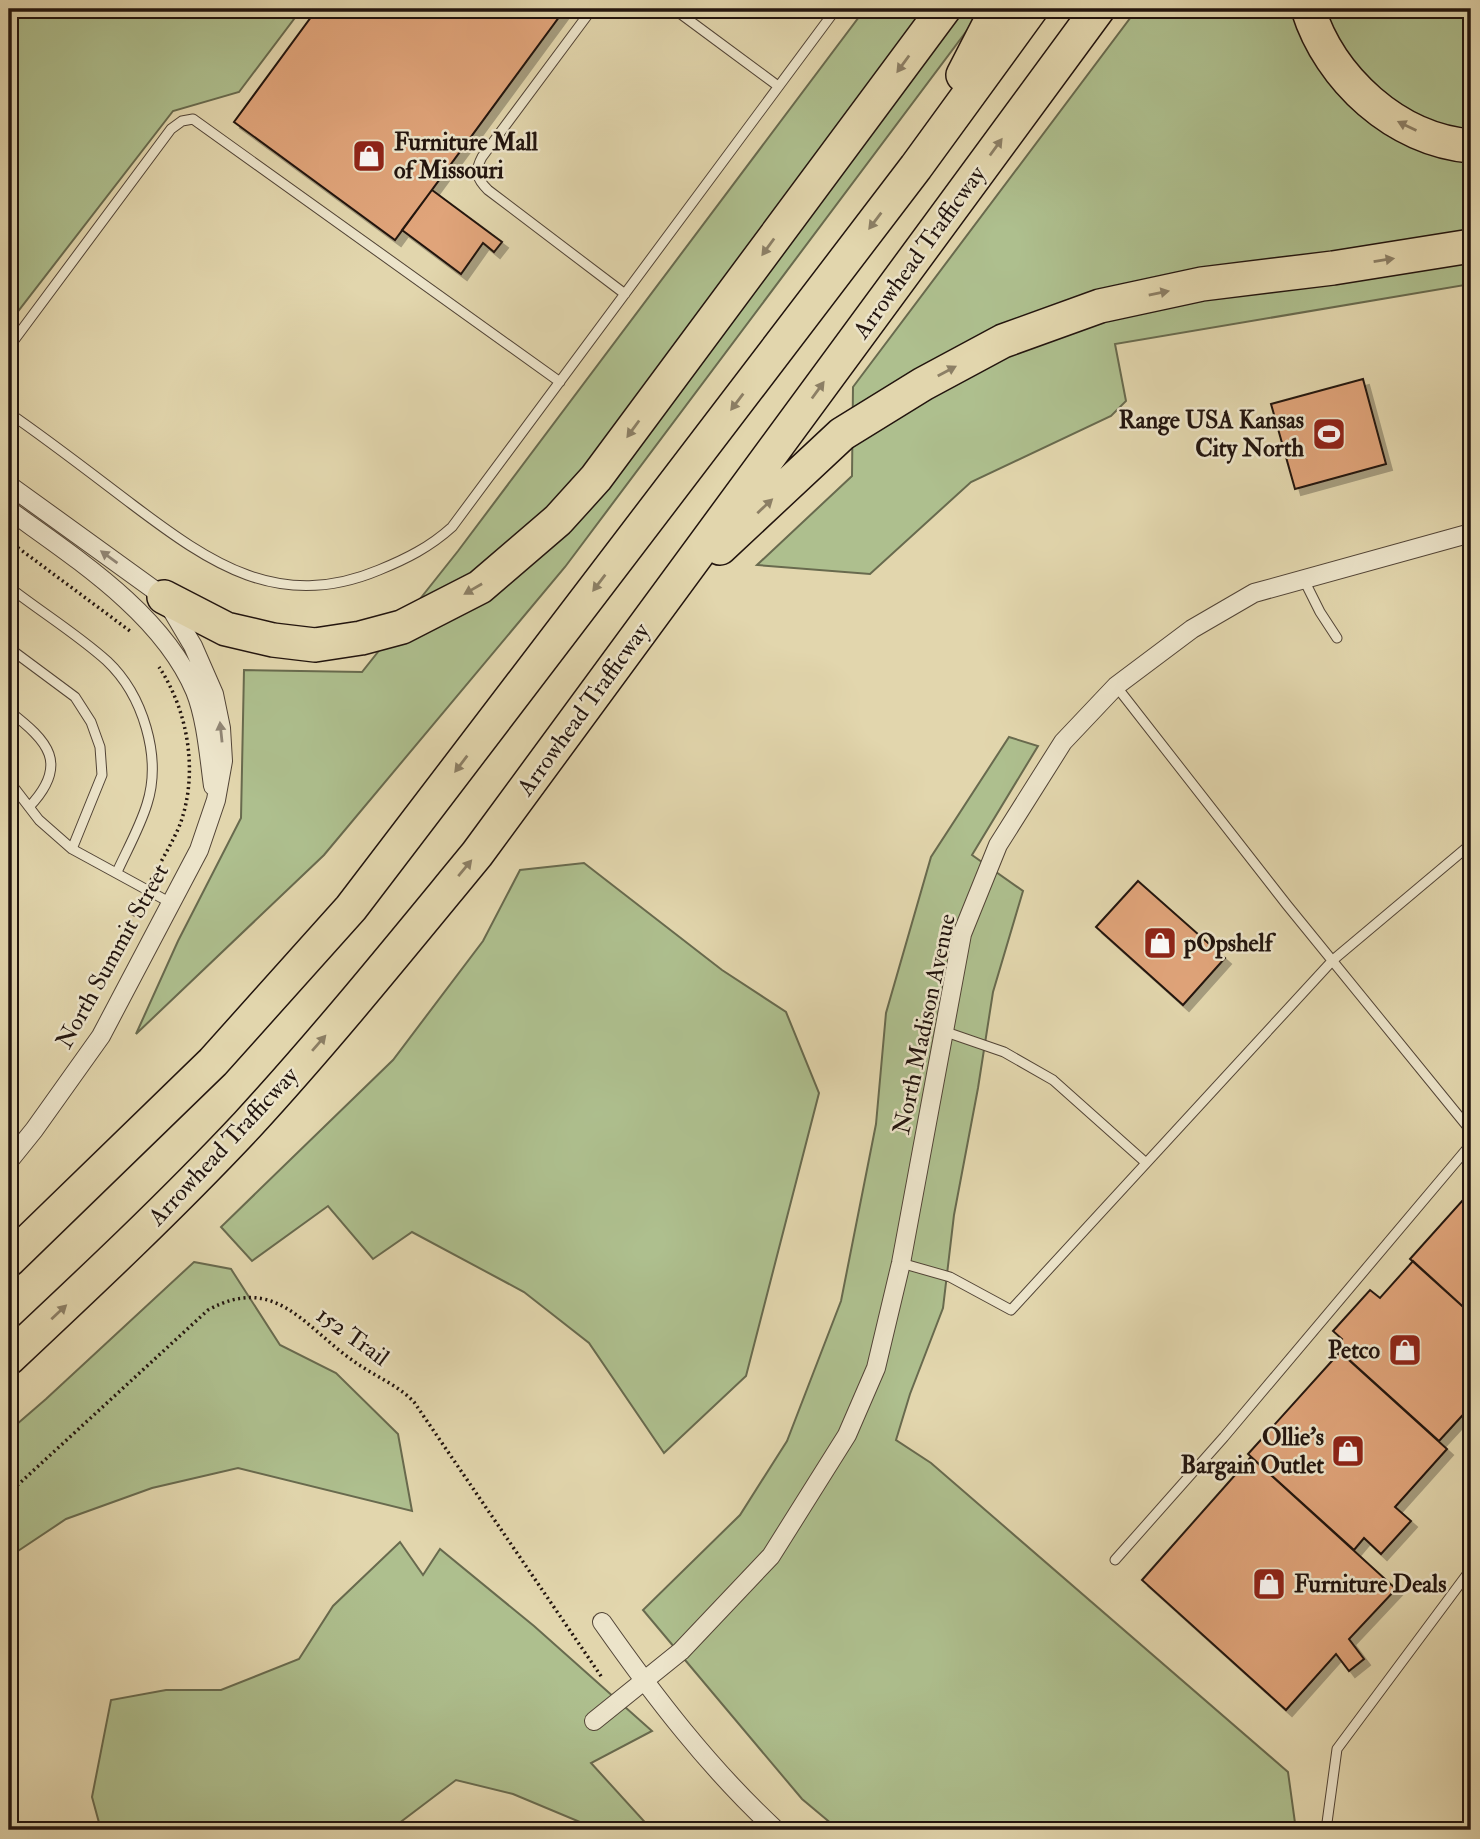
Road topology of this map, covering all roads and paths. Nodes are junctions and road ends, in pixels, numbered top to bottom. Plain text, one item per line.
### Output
1 (592, 9) edge
2 (674, 9) edge
3 (835, 9) edge
4 (944, 9) edge
5 (997, 9) edge
6 (1031, 9) edge
7 (1098, 9) edge
8 (1308, 9) edge
9 (778, 86) junction
10 (1471, 146) edge
11 (916, 167) junction
12 (1471, 246) edge
13 (625, 294) junction
14 (9, 347) edge
15 (560, 382) junction
16 (9, 413) edge
17 (9, 485) edge
18 (9, 510) edge
19 (1471, 533) edge
20 (1304, 580) junction
21 (9, 587) edge
22 (662, 603) junction
23 (153, 606) junction
24 (1337, 638) dead end
25 (9, 648) edge
26 (1116, 686) junction
27 (9, 711) edge
28 (9, 781) edge
29 (216, 800) junction
30 (29, 807) junction
31 (1471, 844) edge
32 (72, 849) junction
33 (117, 872) junction
34 (171, 903) junction
35 (1334, 960) junction
36 (946, 1031) junction
37 (1471, 1131) edge
38 (1471, 1144) edge
39 (9, 1161) edge
40 (1145, 1162) junction
41 (9, 1260) edge
42 (901, 1264) junction
43 (9, 1359) edge
44 (9, 1493) edge
45 (1115, 1560) dead end
46 (1471, 1569) edge
47 (602, 1622) dead end
48 (603, 1679) dead end
49 (644, 1682) junction
50 (594, 1721) dead end
51 (776, 1830) edge
52 (1326, 1830) edge

1 - 13 lane
2 - 9 lane
3 - 9 lane
4 -> 23 highway
5 - 11 highway
6 - 11 highway
22 -> 7 highway, Arrowhead Trafficway
10 -> 8 highway
9 - 13 lane
11 -> 41 highway
22 -> 12 highway
13 - 15 lane
14 - 15 lane
15 - 16 lane
23 -> 17 street
18 - 23 street
19 - 20 street, North Madison Avenue
20 - 24 lane
20 - 26 street, North Madison Avenue
21 - 33 lane
43 -> 22 highway, Arrowhead Trafficway
23 - 29 street, North Summit Street
29 -> 23 street, North Summit Street
25 - 32 lane
26 - 35 lane
26 - 36 street, North Madison Avenue
27 - 30 lane
28 - 30 lane
29 - 34 street, North Summit Street
30 - 32 lane
31 - 35 lane
32 - 33 lane
33 - 34 lane
34 - 39 street, North Summit Street
35 - 37 lane
35 - 40 lane
36 - 40 lane
36 - 42 street, North Madison Avenue
38 - 45 lane
40 - 42 lane
42 - 49 street, North Madison Avenue
44 - 48 path, 152 Trail
46 - 52 lane
47 - 49 street
49 - 50 street, North Madison Avenue
49 - 51 street

